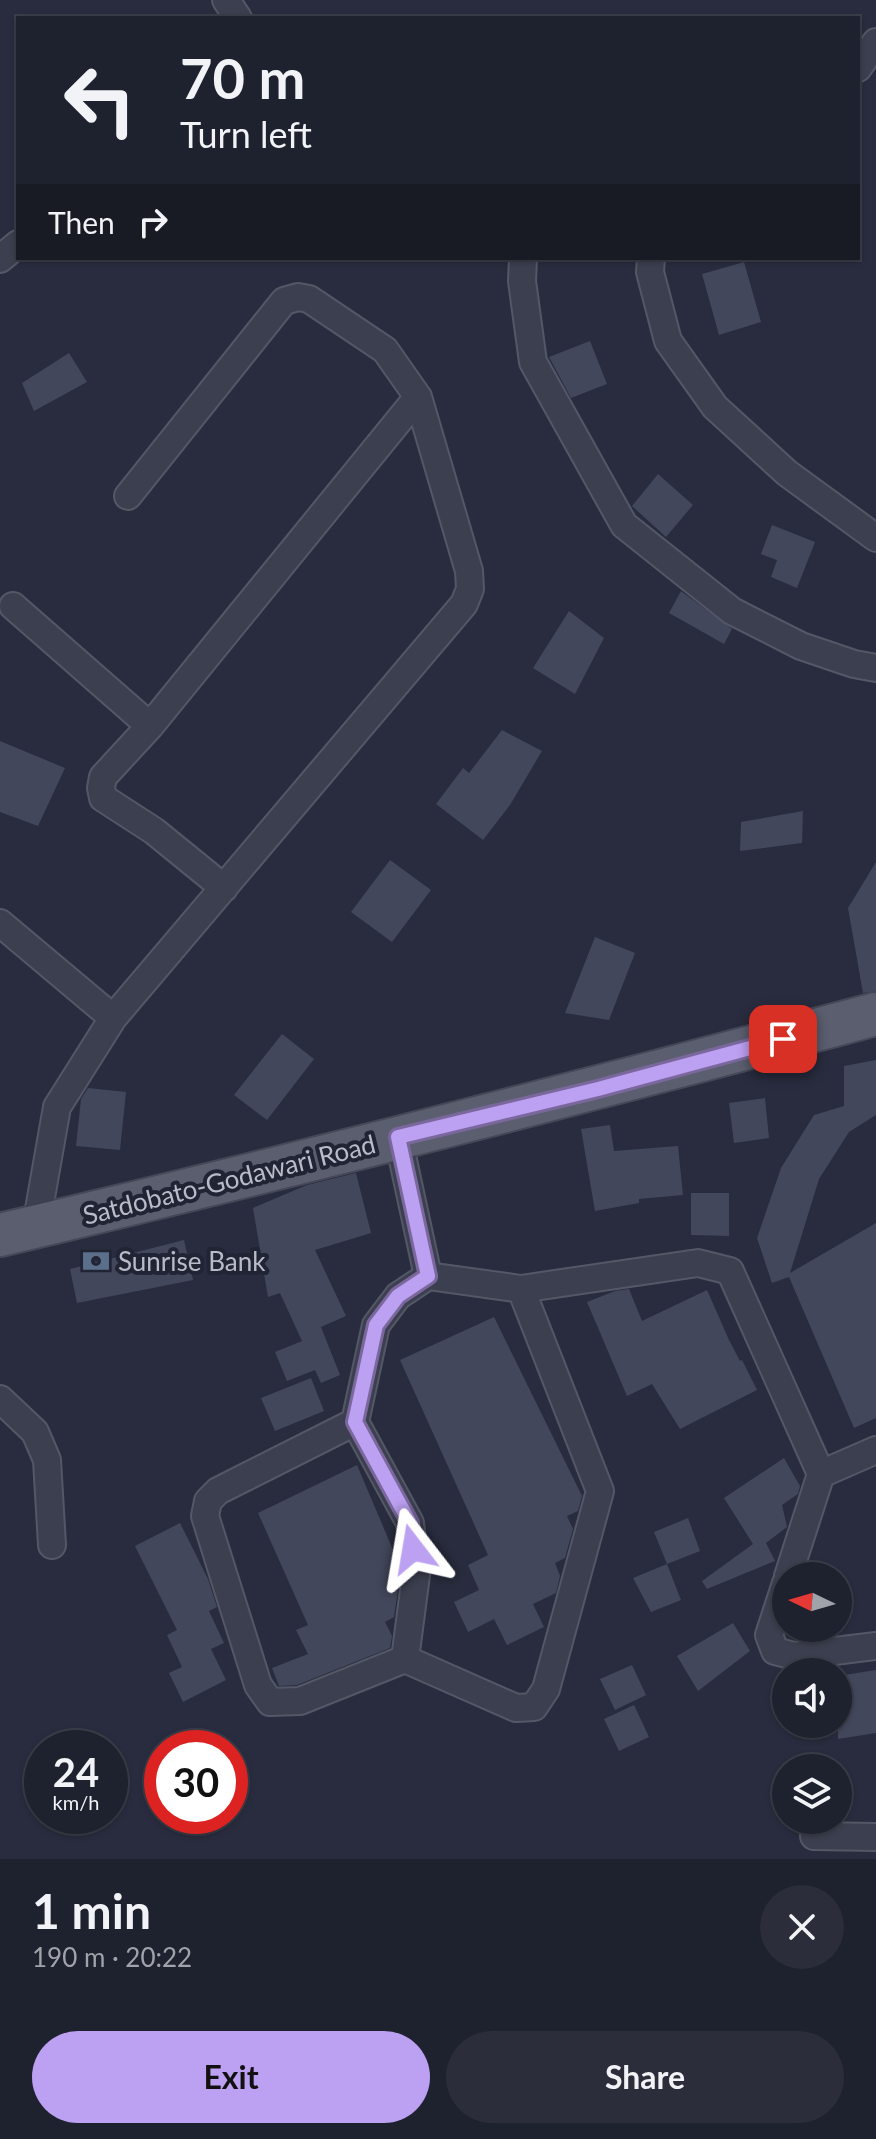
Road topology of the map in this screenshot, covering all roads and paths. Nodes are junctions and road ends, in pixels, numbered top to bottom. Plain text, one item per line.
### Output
1 (876, 42) edge
2 (860, 65) edge
3 (16, 246) edge
4 (0, 259) edge
5 (523, 260) edge
6 (651, 260) edge
7 (418, 397) junction
8 (128, 496) dead end
9 (876, 538) edge
10 (13, 606) dead end
11 (876, 668) edge
12 (150, 726) junction
13 (224, 888) junction
14 (0, 923) edge
15 (876, 1014) edge
16 (113, 1018) junction
17 (398, 1137) junction
18 (18, 1230) edge
19 (428, 1276) junction
20 (521, 1289) junction
21 (0, 1399) edge
22 (355, 1422) junction
23 (876, 1450) edge
24 (821, 1474) junction
25 (52, 1545) dead end
26 (793, 1562) edge
27 (772, 1626) edge
28 (876, 1646) edge
29 (405, 1659) junction
30 (814, 1836) dead end
31 (876, 1837) edge

1 - 2 street
3 - 4 street
5 - 11 street
6 - 9 street
7 - 8 street
7 - 12 street
7 - 13 street
10 - 12 street
12 - 13 street
13 - 16 street
14 - 16 street
15 - 17 main road, Satdobato-Godawari Road
16 - 18 street
17 - 18 main road, Satdobato-Godawari Road
17 - 19 street
19 - 20 street
19 - 22 street
20 - 24 street
20 - 29 street
21 - 25 street
22 - 29 street
22 - 29 street
23 - 24 street
24 - 26 street
27 - 28 street
30 - 31 street

